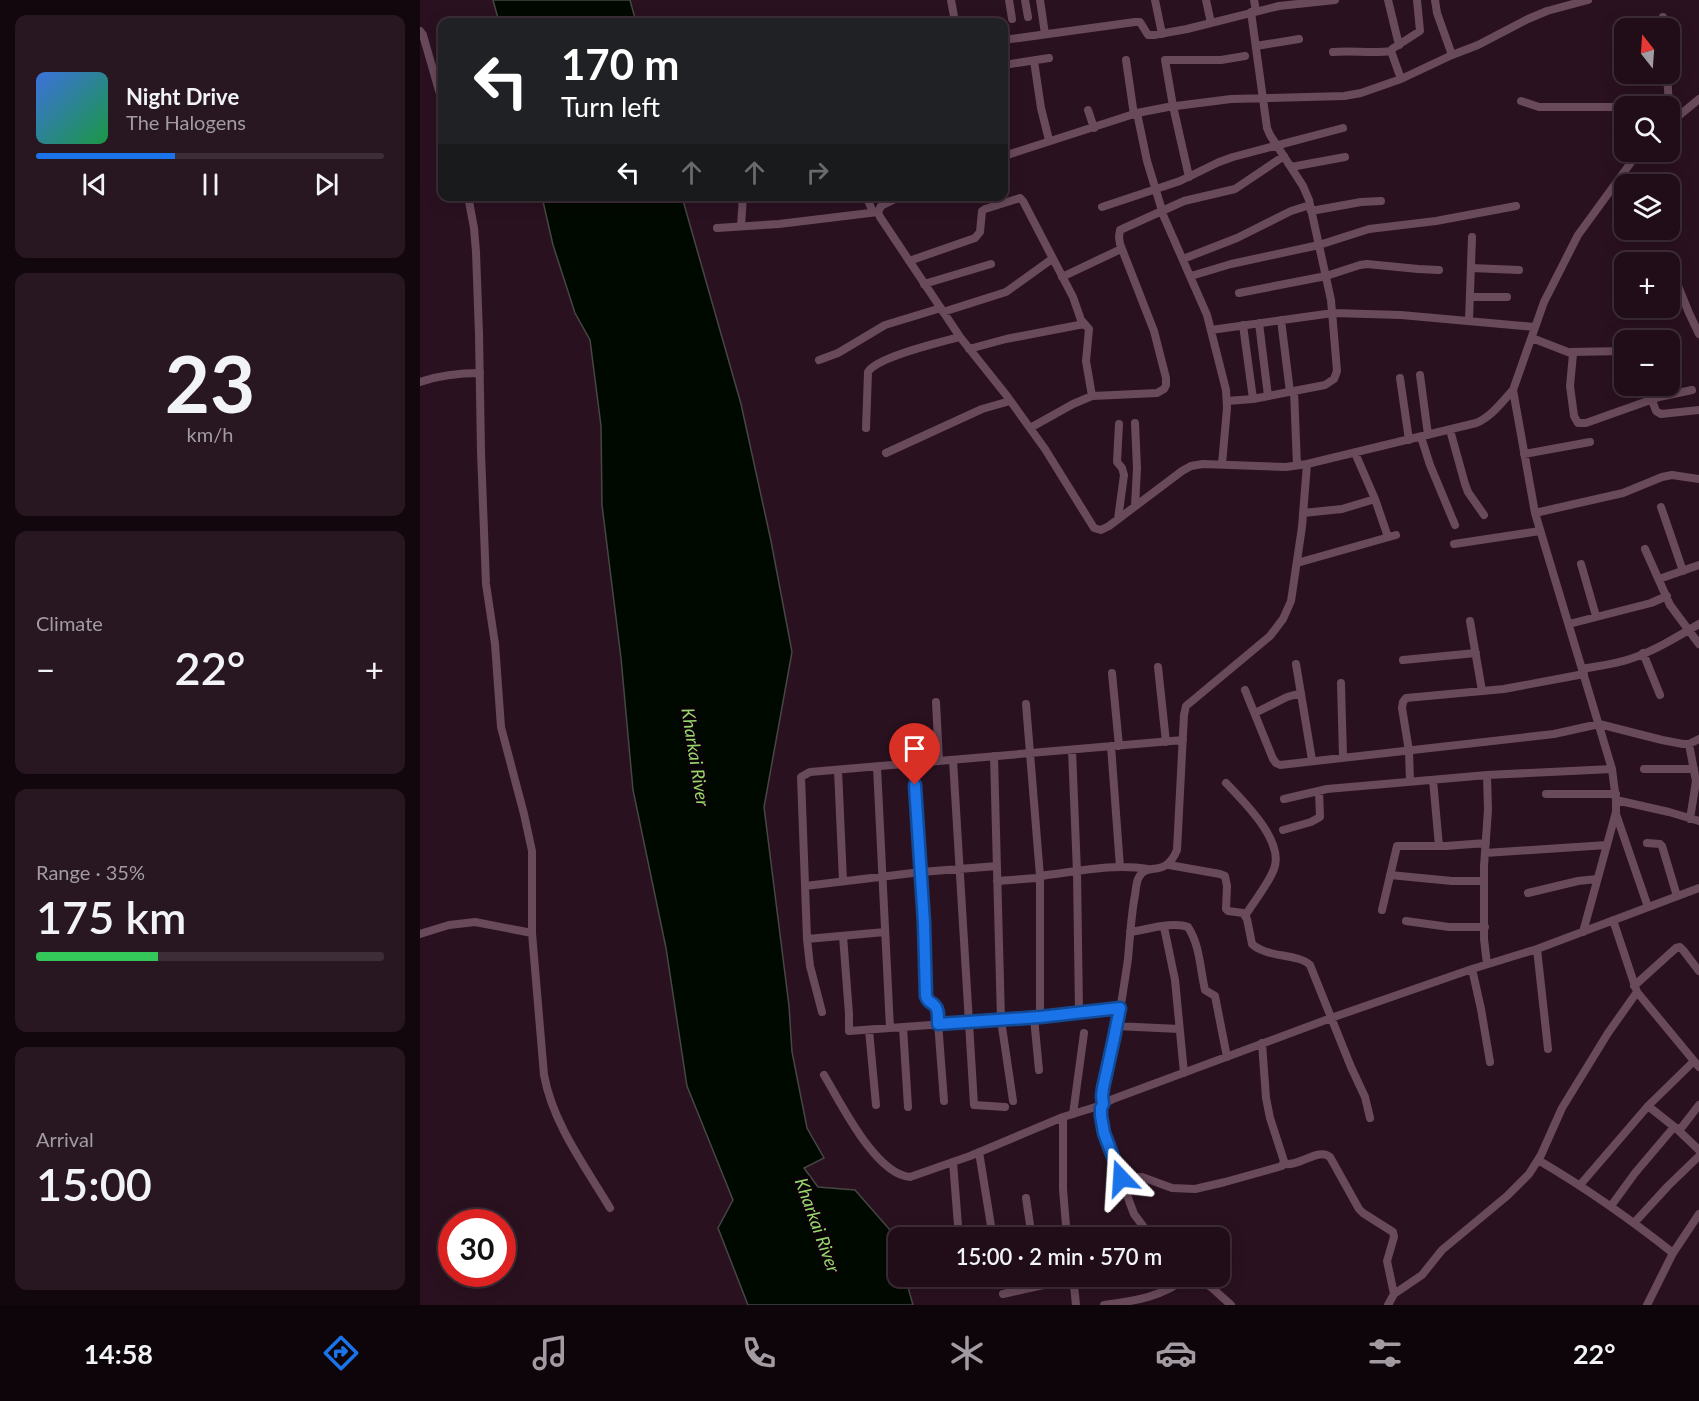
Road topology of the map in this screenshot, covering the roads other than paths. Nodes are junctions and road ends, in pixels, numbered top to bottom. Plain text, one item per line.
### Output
1 (951, 0) edge
2 (1009, 0) edge
3 (1025, 0) edge
4 (1040, 0) edge
5 (1155, 0) edge
6 (1206, 0) edge
7 (1254, 0) edge
8 (1335, 0) edge
9 (1388, 0) edge
10 (1417, 0) edge
11 (1435, 0) edge
12 (1588, 0) edge
13 (1289, 2) edge
14 (1254, 12) junction
15 (1028, 17) dead end
16 (954, 18) edge
17 (1012, 19) dead end
18 (1211, 23) junction
19 (420, 31) edge
20 (1046, 34) junction
21 (1162, 34) junction
22 (1008, 39) edge
23 (1299, 39) dead end
24 (1399, 45) junction
25 (1256, 46) junction
26 (1391, 51) junction
27 (1333, 52) dead end
28 (1452, 55) junction
29 (1245, 56) dead end
30 (1049, 58) dead end
31 (1126, 60) dead end
32 (1034, 61) junction
33 (1008, 64) edge
34 (1401, 79) junction
35 (438, 87) edge
36 (1262, 98) junction
37 (1699, 99) edge
38 (1521, 101) dead end
39 (1173, 106) junction
40 (1680, 106) edge
41 (1690, 106) junction
42 (1614, 107) edge
43 (1088, 110) dead end
44 (1135, 114) junction
45 (1680, 114) edge
46 (1094, 128) junction
47 (1343, 128) dead end
48 (1049, 140) junction
49 (1276, 145) junction
50 (1008, 154) edge
51 (1284, 156) junction
52 (1345, 157) dead end
53 (1631, 162) edge
54 (1291, 167) junction
55 (1189, 177) junction
56 (1155, 190) junction
57 (469, 201) edge
58 (742, 201) edge
59 (869, 201) edge
60 (890, 201) edge
61 (1381, 201) dead end
62 (1516, 206) dead end
63 (1101, 207) dead end
64 (1310, 208) junction
65 (1162, 211) junction
66 (876, 212) junction
67 (741, 226) junction
68 (717, 228) dead end
69 (1472, 237) dead end
70 (1319, 245) junction
71 (1121, 249) junction
72 (1052, 259) junction
73 (1183, 259) junction
74 (909, 261) junction
75 (991, 264) dead end
76 (1471, 268) junction
77 (1439, 270) dead end
78 (1519, 270) dead end
79 (1191, 276) junction
80 (1326, 276) junction
81 (1062, 277) junction
82 (924, 284) junction
83 (1680, 291) edge
84 (1239, 293) dead end
85 (1470, 297) junction
86 (1507, 297) dead end
87 (942, 310) junction
88 (1333, 313) junction
89 (1281, 320) junction
90 (1469, 321) junction
91 (1260, 323) junction
92 (1084, 324) junction
93 (1243, 325) junction
94 (1535, 327) junction
95 (1211, 330) junction
96 (1699, 334) edge
97 (960, 337) junction
98 (1532, 338) junction
99 (969, 349) junction
100 (1614, 351) edge
101 (1571, 352) junction
102 (819, 360) dead end
103 (480, 373) junction
104 (1420, 375) dead end
105 (1400, 378) dead end
106 (424, 380) edge
107 (1514, 390) junction
108 (1692, 390) dead end
109 (1292, 392) junction
110 (1092, 396) junction
111 (1268, 396) junction
112 (1253, 399) junction
113 (1652, 400) junction
114 (1011, 401) junction
115 (1227, 401) junction
116 (1699, 410) edge
117 (1135, 423) dead end
118 (1119, 424) dead end
119 (1030, 428) junction
120 (866, 429) dead end
121 (1450, 430) junction
122 (1424, 436) junction
123 (1409, 440) junction
124 (1590, 442) dead end
125 (886, 453) dead end
126 (1355, 453) junction
127 (1524, 454) junction
128 (1307, 464) junction
129 (1222, 465) junction
130 (1297, 465) junction
131 (1699, 478) edge
132 (1375, 499) junction
133 (1135, 506) junction
134 (1661, 507) dead end
135 (1303, 513) junction
136 (1535, 513) junction
137 (1484, 515) dead end
138 (1118, 519) junction
139 (1455, 525) dead end
140 (1540, 531) junction
141 (1454, 544) dead end
142 (1645, 549) dead end
143 (1297, 564) junction
144 (1581, 564) dead end
145 (1699, 565) edge
146 (1683, 571) junction
147 (1659, 579) junction
148 (1667, 596) junction
149 (1596, 616) junction
150 (1470, 621) dead end
151 (1569, 624) junction
152 (1699, 624) edge
153 (1689, 630) junction
154 (1699, 644) edge
155 (1476, 653) junction
156 (1643, 653) junction
157 (1403, 660) dead end
158 (1296, 664) dead end
159 (1158, 667) dead end
160 (1583, 672) junction
161 (1113, 673) dead end
162 (1341, 684) dead end
163 (1245, 690) dead end
164 (1482, 691) junction
165 (1301, 693) junction
166 (1660, 695) dead end
167 (936, 702) dead end
168 (1026, 704) dead end
169 (1255, 713) junction
170 (1599, 724) junction
171 (1699, 739) edge
172 (1184, 740) junction
173 (1166, 742) junction
174 (1689, 744) junction
175 (1115, 746) junction
176 (1072, 750) junction
177 (1409, 751) junction
178 (1030, 753) junction
179 (994, 756) junction
180 (1343, 757) junction
181 (953, 760) junction
182 (1312, 760) junction
183 (939, 761) junction
184 (914, 763) junction
185 (877, 766) junction
186 (1612, 769) junction
187 (1644, 769) dead end
188 (1694, 769) junction
189 (838, 770) junction
190 (1486, 775) junction
191 (1432, 780) junction
192 (1410, 782) junction
193 (1226, 783) dead end
194 (1319, 791) junction
195 (1546, 794) dead end
196 (1616, 797) junction
197 (1284, 799) dead end
198 (1616, 812) junction
199 (1695, 820) edge
200 (1283, 830) dead end
201 (1486, 843) junction
202 (1647, 843) dead end
203 (1607, 845) junction
204 (1439, 846) junction
205 (1485, 853) junction
206 (1169, 865) junction
207 (997, 866) junction
208 (1120, 867) junction
209 (959, 868) junction
210 (1148, 869) junction
211 (921, 872) junction
212 (1077, 872) junction
213 (1390, 875) junction
214 (882, 876) junction
215 (1040, 876) junction
216 (1597, 879) junction
217 (843, 881) junction
218 (997, 881) junction
219 (1484, 881) junction
220 (805, 886) junction
221 (1699, 888) edge
222 (1528, 893) dead end
223 (1677, 896) junction
224 (1648, 907) junction
225 (1382, 910) dead end
226 (1245, 916) junction
227 (1613, 920) junction
228 (1406, 921) dead end
229 (1164, 927) junction
230 (1485, 927) junction
231 (885, 932) junction
232 (1130, 932) junction
233 (1583, 932) junction
234 (532, 933) junction
235 (420, 934) edge
236 (843, 936) junction
237 (807, 939) junction
238 (1537, 949) junction
239 (1487, 964) junction
240 (1472, 969) junction
241 (1699, 971) edge
242 (1635, 989) junction
243 (1120, 1008) junction
244 (822, 1012) dead end
245 (1079, 1012) junction
246 (1037, 1017) junction
247 (1331, 1018) junction
248 (1001, 1020) junction
249 (968, 1022) junction
250 (938, 1024) junction
251 (1116, 1026) junction
252 (903, 1027) junction
253 (890, 1028) junction
254 (1179, 1029) junction
255 (869, 1030) junction
256 (1084, 1033) dead end
257 (1262, 1043) junction
258 (1548, 1049) dead end
259 (1227, 1057) junction
260 (1490, 1062) dead end
261 (1696, 1064) edge
262 (1039, 1070) dead end
263 (1184, 1073) junction
264 (824, 1075) dead end
265 (944, 1101) dead end
266 (1013, 1101) dead end
267 (876, 1105) dead end
268 (1103, 1105) junction
269 (1699, 1105) edge
270 (1648, 1106) junction
271 (908, 1107) dead end
272 (1005, 1107) dead end
273 (1073, 1114) junction
274 (1063, 1117) junction
275 (1370, 1118) dead end
276 (1676, 1128) junction
277 (1699, 1150) edge
278 (979, 1152) junction
279 (1699, 1156) edge
280 (1538, 1160) junction
281 (953, 1162) junction
282 (1284, 1164) junction
283 (1121, 1178) junction
284 (1580, 1185) junction
285 (1026, 1198) dead end
286 (1611, 1206) junction
287 (610, 1208) dead end
288 (1699, 1214) edge
289 (1634, 1223) junction
290 (959, 1227) edge
291 (991, 1227) edge
292 (1030, 1227) edge
293 (1066, 1227) edge
294 (1144, 1227) edge
295 (1673, 1253) junction
296 (1034, 1287) edge
297 (1074, 1287) edge
298 (1172, 1287) edge
299 (1211, 1287) edge
300 (1003, 1294) dead end
301 (1394, 1294) junction
302 (1076, 1305) edge
303 (1104, 1305) edge
304 (1231, 1305) edge
305 (1388, 1305) edge
306 (1647, 1305) edge

1 - 16 street
2 - 17 street
3 - 15 street
4 - 20 street
5 - 21 street
6 - 18 street
7 - 14 street
8 - 13 street
9 - 24 street
10 - 24 street
11 - 28 street
12 - 28 street
13 - 14 street
14 - 18 street
14 - 25 street
18 - 21 street
19 - 35 street
20 - 21 street
20 - 22 street
23 - 25 street
24 - 26 street
25 - 36 street
26 - 27 street
26 - 34 street
28 - 34 street
29 - 39 street
30 - 32 street
31 - 44 street
32 - 33 street
32 - 48 street
34 - 36 street
36 - 39 street
36 - 49 street
37 - 41 street
38 - 42 street
39 - 44 street
39 - 55 street
40 - 41 street
41 - 45 street
43 - 46 street
44 - 46 street
44 - 56 street
46 - 48 street
47 - 49 street
48 - 50 street
49 - 51 street
49 - 55 street
51 - 54 street
51 - 65 street
52 - 54 street
53 - 94 street
54 - 64 street
55 - 56 street
56 - 63 street
56 - 65 street
57 - 103 street
58 - 67 street
59 - 66 street
60 - 66 street
61 - 64 street
62 - 70 street
64 - 70 street
64 - 73 street
65 - 71 street
65 - 73 street
66 - 67 street
66 - 74 street
67 - 68 street
69 - 76 street
70 - 79 street
70 - 80 street
71 - 81 street
71 - 110 street
72 - 74 street
72 - 81 street
72 - 87 street
73 - 79 street
74 - 82 street
75 - 82 street
76 - 78 street
76 - 85 street
77 - 80 street
79 - 95 street
80 - 84 street
80 - 88 street
81 - 92 street
82 - 87 street
83 - 96 street
85 - 86 street
85 - 90 street
87 - 97 street
87 - 102 street
88 - 89 street
88 - 90 street
88 - 109 street
89 - 91 street
89 - 109 street
90 - 94 street
91 - 93 street
91 - 111 street
92 - 99 street
92 - 110 street
93 - 95 street
93 - 112 street
94 - 98 street
95 - 115 street
97 - 99 street
97 - 120 street
98 - 101 street
98 - 107 street
99 - 114 street
100 - 101 street
101 - 113 street
103 - 106 street
103 - 234 street
104 - 122 street
105 - 123 street
107 - 121 street
107 - 127 street
108 - 113 street
109 - 111 street
109 - 130 street
110 - 119 street
111 - 112 street
112 - 115 street
113 - 116 street
114 - 119 street
114 - 125 street
115 - 129 street
117 - 133 street
118 - 138 street
119 - 138 street
121 - 122 street
121 - 137 street
122 - 123 street
122 - 139 street
123 - 126 street
124 - 127 street
126 - 128 street
126 - 132 street
127 - 136 street
128 - 130 street
128 - 135 street
129 - 130 street
129 - 133 street
131 - 136 street
132 - 135 street
132 - 143 street
133 - 138 street
134 - 146 street
135 - 143 street
136 - 140 street
140 - 141 street
140 - 151 street
142 - 147 street
143 - 172 street
144 - 149 street
145 - 146 street
146 - 147 street
147 - 148 street
148 - 149 street
148 - 153 street
149 - 151 street
150 - 155 street
151 - 160 street
152 - 153 street
153 - 154 street
153 - 156 street
155 - 157 street
155 - 164 street
156 - 160 street
156 - 166 street
158 - 165 street
159 - 173 street
160 - 164 street
160 - 170 street
161 - 175 street
162 - 180 street
163 - 169 street
164 - 177 street
165 - 169 street
165 - 182 street
167 - 183 street
168 - 178 street
169 - 182 street
170 - 174 street
170 - 177 street
170 - 186 street
171 - 174 street
172 - 173 street
172 - 206 street
173 - 175 street
174 - 188 street
175 - 176 street
175 - 208 street
176 - 178 street
176 - 212 street
177 - 180 street
177 - 192 street
178 - 179 street
178 - 215 street
179 - 181 street
179 - 207 street
180 - 182 street
181 - 183 street
181 - 209 street
183 - 184 street
184 - 185 street
184 - 211 street
185 - 189 street
185 - 214 street
186 - 190 street
186 - 196 street
187 - 188 street
188 - 199 street
189 - 217 street
189 - 220 street
190 - 191 street
190 - 201 street
191 - 192 street
191 - 204 street
192 - 194 street
193 - 226 street
194 - 197 street
194 - 200 street
195 - 196 street
196 - 198 street
196 - 199 street
198 - 203 street
198 - 224 street
201 - 204 street
201 - 205 street
202 - 223 street
203 - 205 street
203 - 216 street
204 - 213 street
205 - 219 street
206 - 210 street
206 - 226 street
207 - 209 street
207 - 218 street
208 - 210 street
208 - 212 street
209 - 211 street
209 - 249 street
210 - 232 street
211 - 214 street
211 - 250 street
212 - 215 street
212 - 245 street
213 - 219 street
213 - 225 street
214 - 217 street
214 - 231 street
215 - 218 street
215 - 246 street
216 - 222 street
216 - 233 street
217 - 220 street
218 - 248 street
219 - 230 street
220 - 237 street
221 - 223 street
223 - 224 street
224 - 227 street
226 - 247 street
227 - 233 street
227 - 242 street
228 - 230 street
229 - 232 street
229 - 254 street
229 - 259 street
230 - 239 street
231 - 236 street
231 - 253 street
232 - 243 street
233 - 238 street
234 - 235 street
234 - 287 street
236 - 237 street
236 - 255 street
237 - 244 street
238 - 239 street
238 - 258 street
239 - 240 street
240 - 247 street
240 - 260 street
241 - 242 street
242 - 261 street
242 - 280 street
243 - 245 street
243 - 251 street
245 - 246 street
246 - 248 street
246 - 262 street
247 - 257 street
247 - 275 street
248 - 249 street
248 - 266 street
249 - 250 street
249 - 272 street
250 - 252 street
250 - 265 street
251 - 254 street
251 - 268 street
252 - 253 street
252 - 271 street
253 - 255 street
254 - 263 street
255 - 267 street
256 - 273 street
257 - 259 street
257 - 282 street
259 - 263 street
261 - 270 street
263 - 268 street
264 - 281 street
268 - 273 street
268 - 283 street
269 - 276 street
270 - 276 street
270 - 284 street
273 - 274 street
274 - 278 street
274 - 293 street
276 - 277 street
276 - 286 street
278 - 281 street
278 - 291 street
279 - 289 street
280 - 284 street
280 - 301 street
281 - 290 street
282 - 283 street
282 - 301 street
283 - 294 street
284 - 286 street
285 - 292 street
286 - 289 street
288 - 295 street
289 - 295 street
295 - 306 street
296 - 300 street
297 - 302 street
298 - 303 street
299 - 304 street
301 - 305 street

